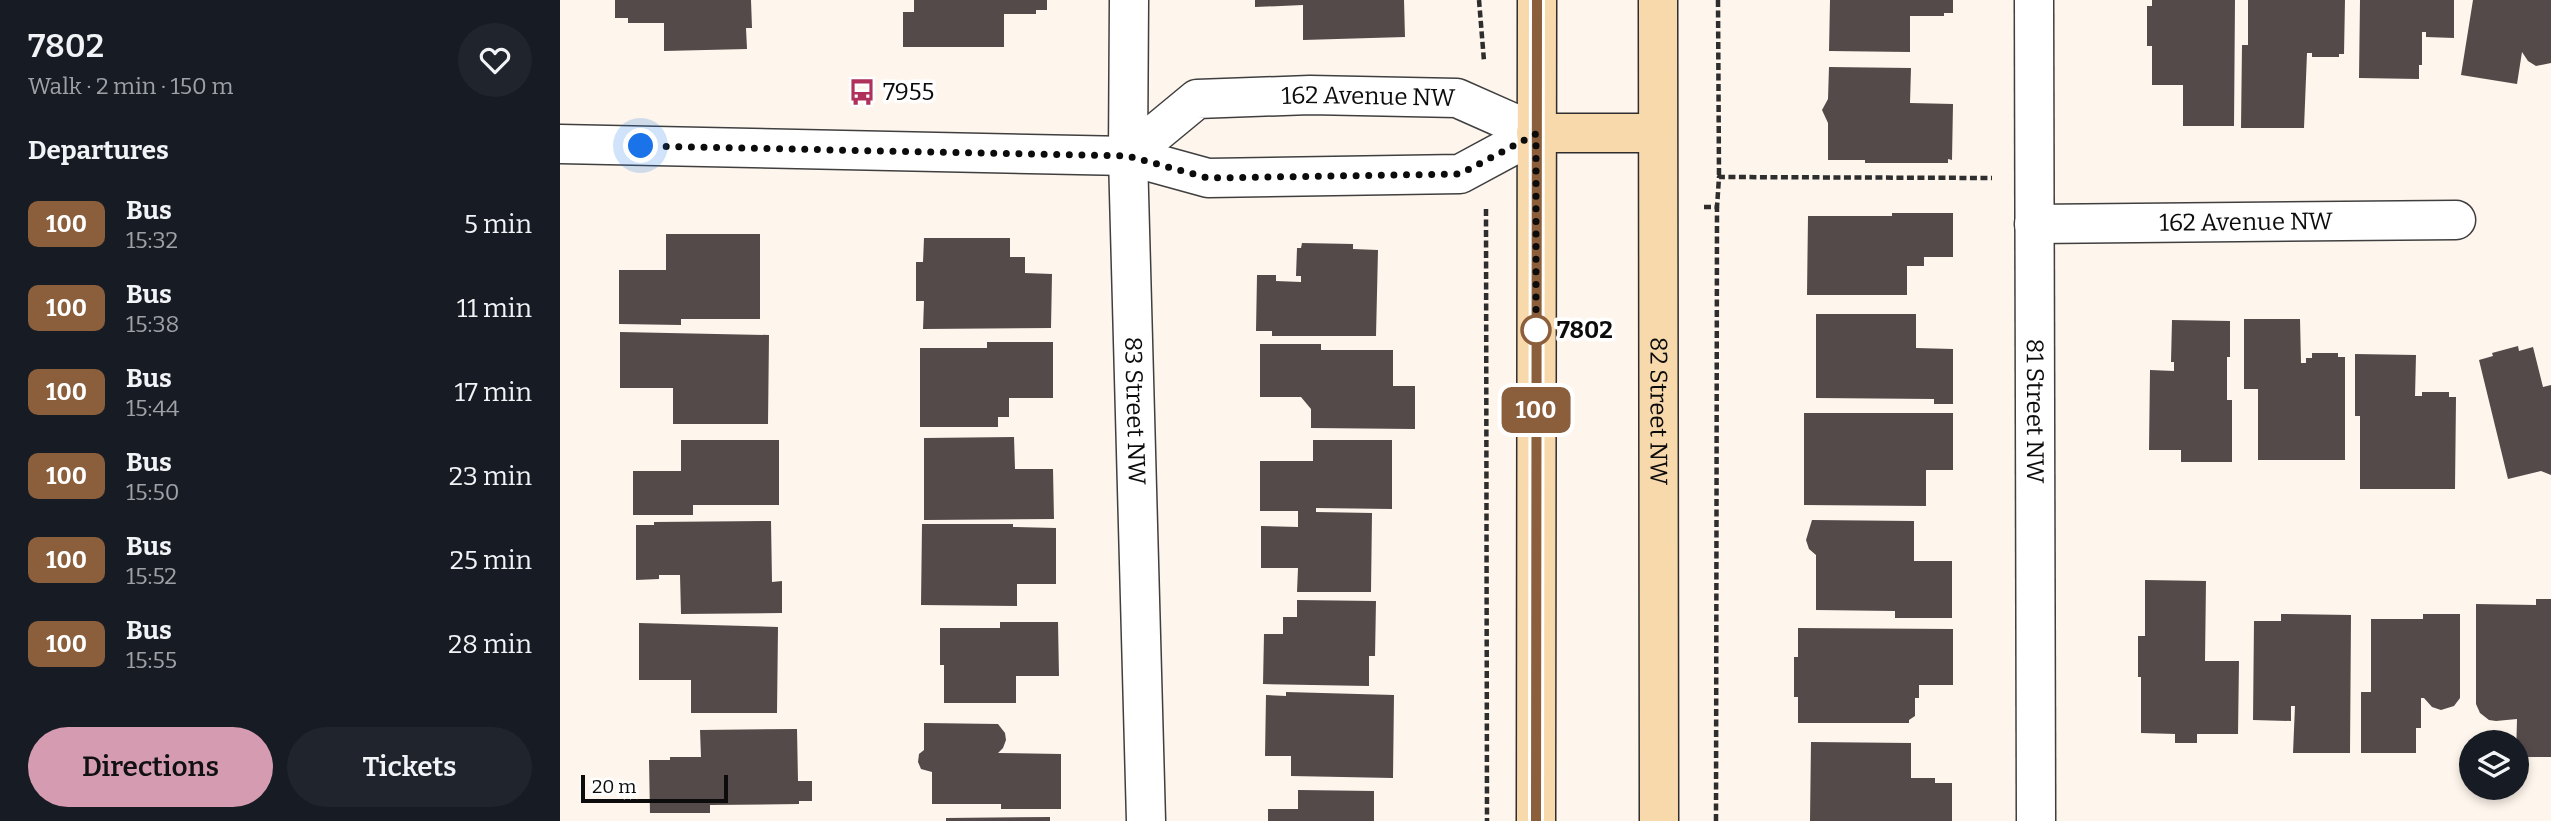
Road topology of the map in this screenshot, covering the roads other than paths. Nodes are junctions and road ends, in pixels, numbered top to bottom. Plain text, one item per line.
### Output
1 (1129, 0) edge
2 (1537, 0) edge
3 (1658, 0) edge
4 (2034, 0) edge
5 (1657, 133) junction
6 (1536, 134) junction
7 (560, 144) edge
8 (1128, 156) junction
9 (2456, 220) dead end
10 (2034, 224) junction
11 (1146, 821) edge
12 (1536, 821) edge
13 (1658, 821) edge
14 (2036, 821) edge

1 - 8 street, 83 Street NW
2 - 6 main road
3 - 5 main road, 82 Street NW
4 - 10 street, 81 Street NW
5 - 6 main road
5 - 13 main road, 82 Street NW
6 - 8 street
6 - 8 street, 162 Avenue NW
6 - 12 main road
7 - 8 street
8 - 11 street, 83 Street NW
9 - 10 street, 162 Avenue NW
10 - 14 street, 81 Street NW

